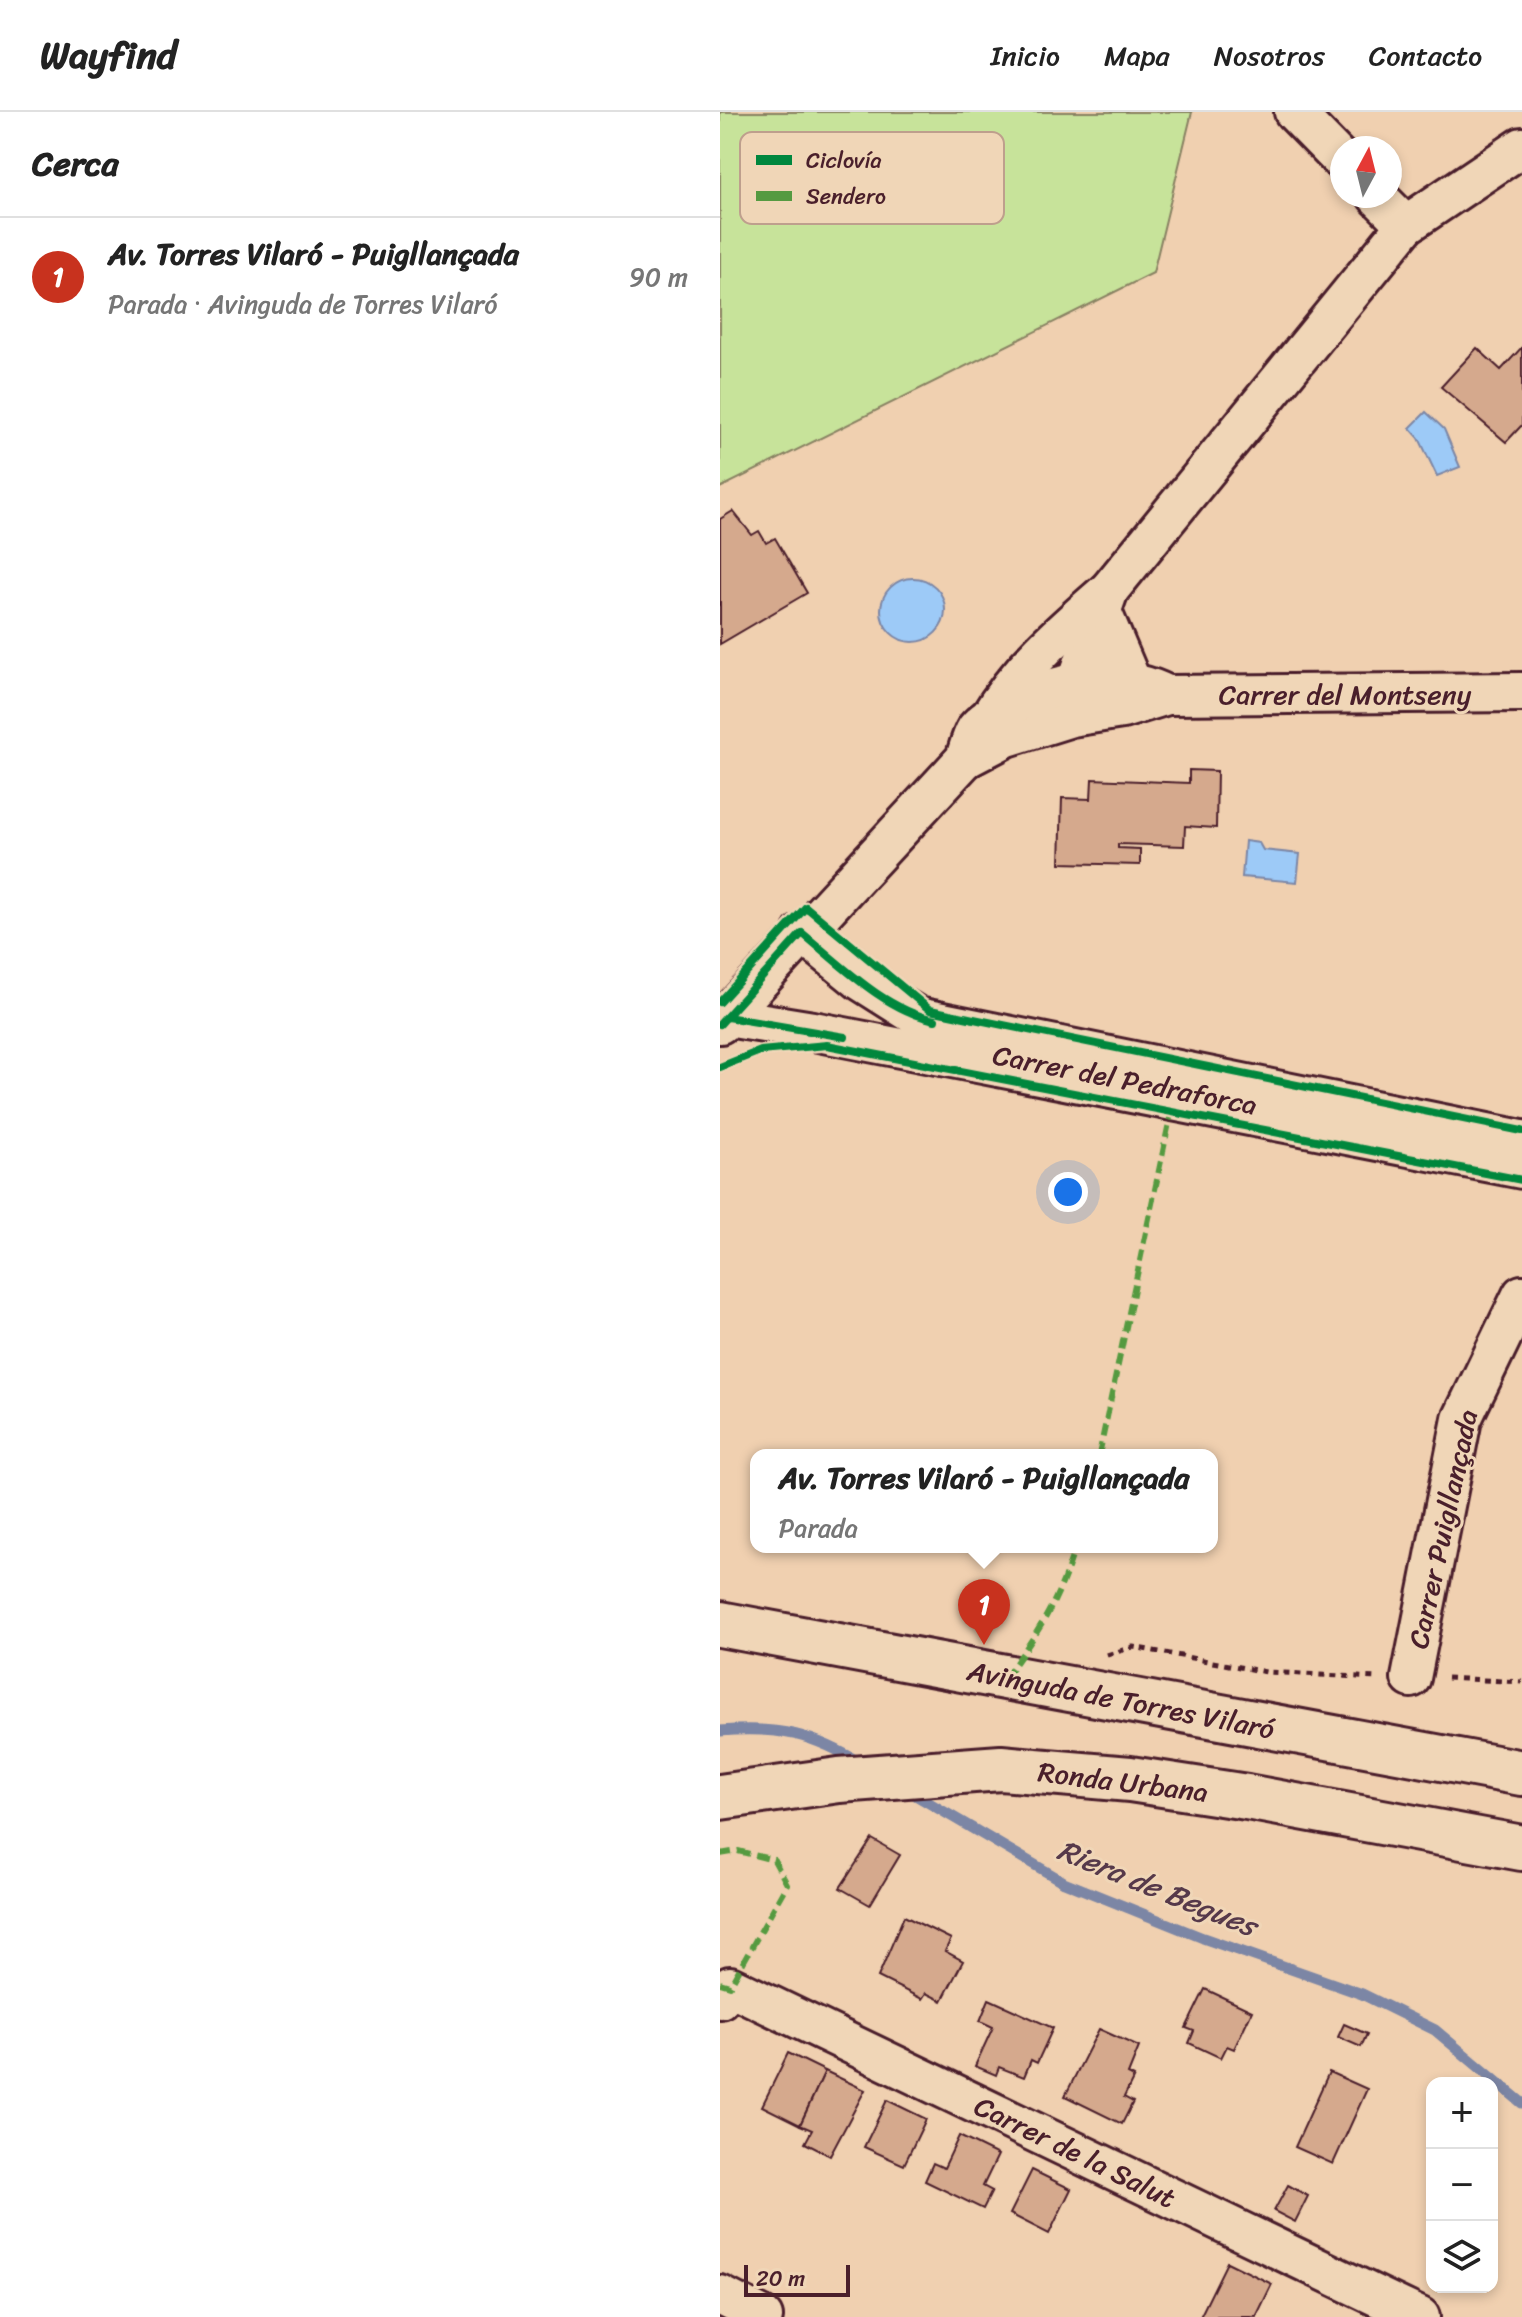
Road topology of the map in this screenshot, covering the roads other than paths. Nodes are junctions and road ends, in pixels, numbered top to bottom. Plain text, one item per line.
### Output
1 (1294, 112) edge
2 (1522, 147) edge
3 (1330, 149) edge
4 (1389, 208) edge
5 (1406, 225) junction
6 (1106, 601) junction
7 (1048, 645) junction
8 (1150, 689) junction
9 (1522, 692) edge
10 (1074, 693) junction
11 (998, 728) junction
12 (802, 933) junction
13 (723, 1021) edge
14 (1522, 1140) edge
15 (1522, 1169) edge
16 (1522, 1295) edge
17 (720, 1624) edge
18 (1411, 1678) road end
19 (1522, 1773) edge
20 (720, 1797) edge
21 (1522, 1848) edge
22 (725, 1993) edge
23 (720, 2295) edge
24 (763, 2317) edge
25 (1420, 2317) edge

1 - 3 street
2 - 5 street
4 - 5 street
5 - 6 street
6 - 7 street
6 - 8 street
6 - 10 street
7 - 10 street
7 - 11 street
8 - 9 street, Carrer del Montseny
8 - 10 street, Carrer del Montseny
10 - 11 street, Carrer del Montseny
11 - 12 street, Carrer del Montseny
12 - 13 street, Carrer del Montseny
12 - 14 street, Carrer del Pedraforca
13 - 15 street, Carrer del Pedraforca
16 - 18 street, Carrer Puigllançada
17 - 19 main road, Avinguda de Torres Vilaró
20 - 21 main road, Ronda Urbana
22 - 25 street, Carrer de la Salut
23 - 24 street

